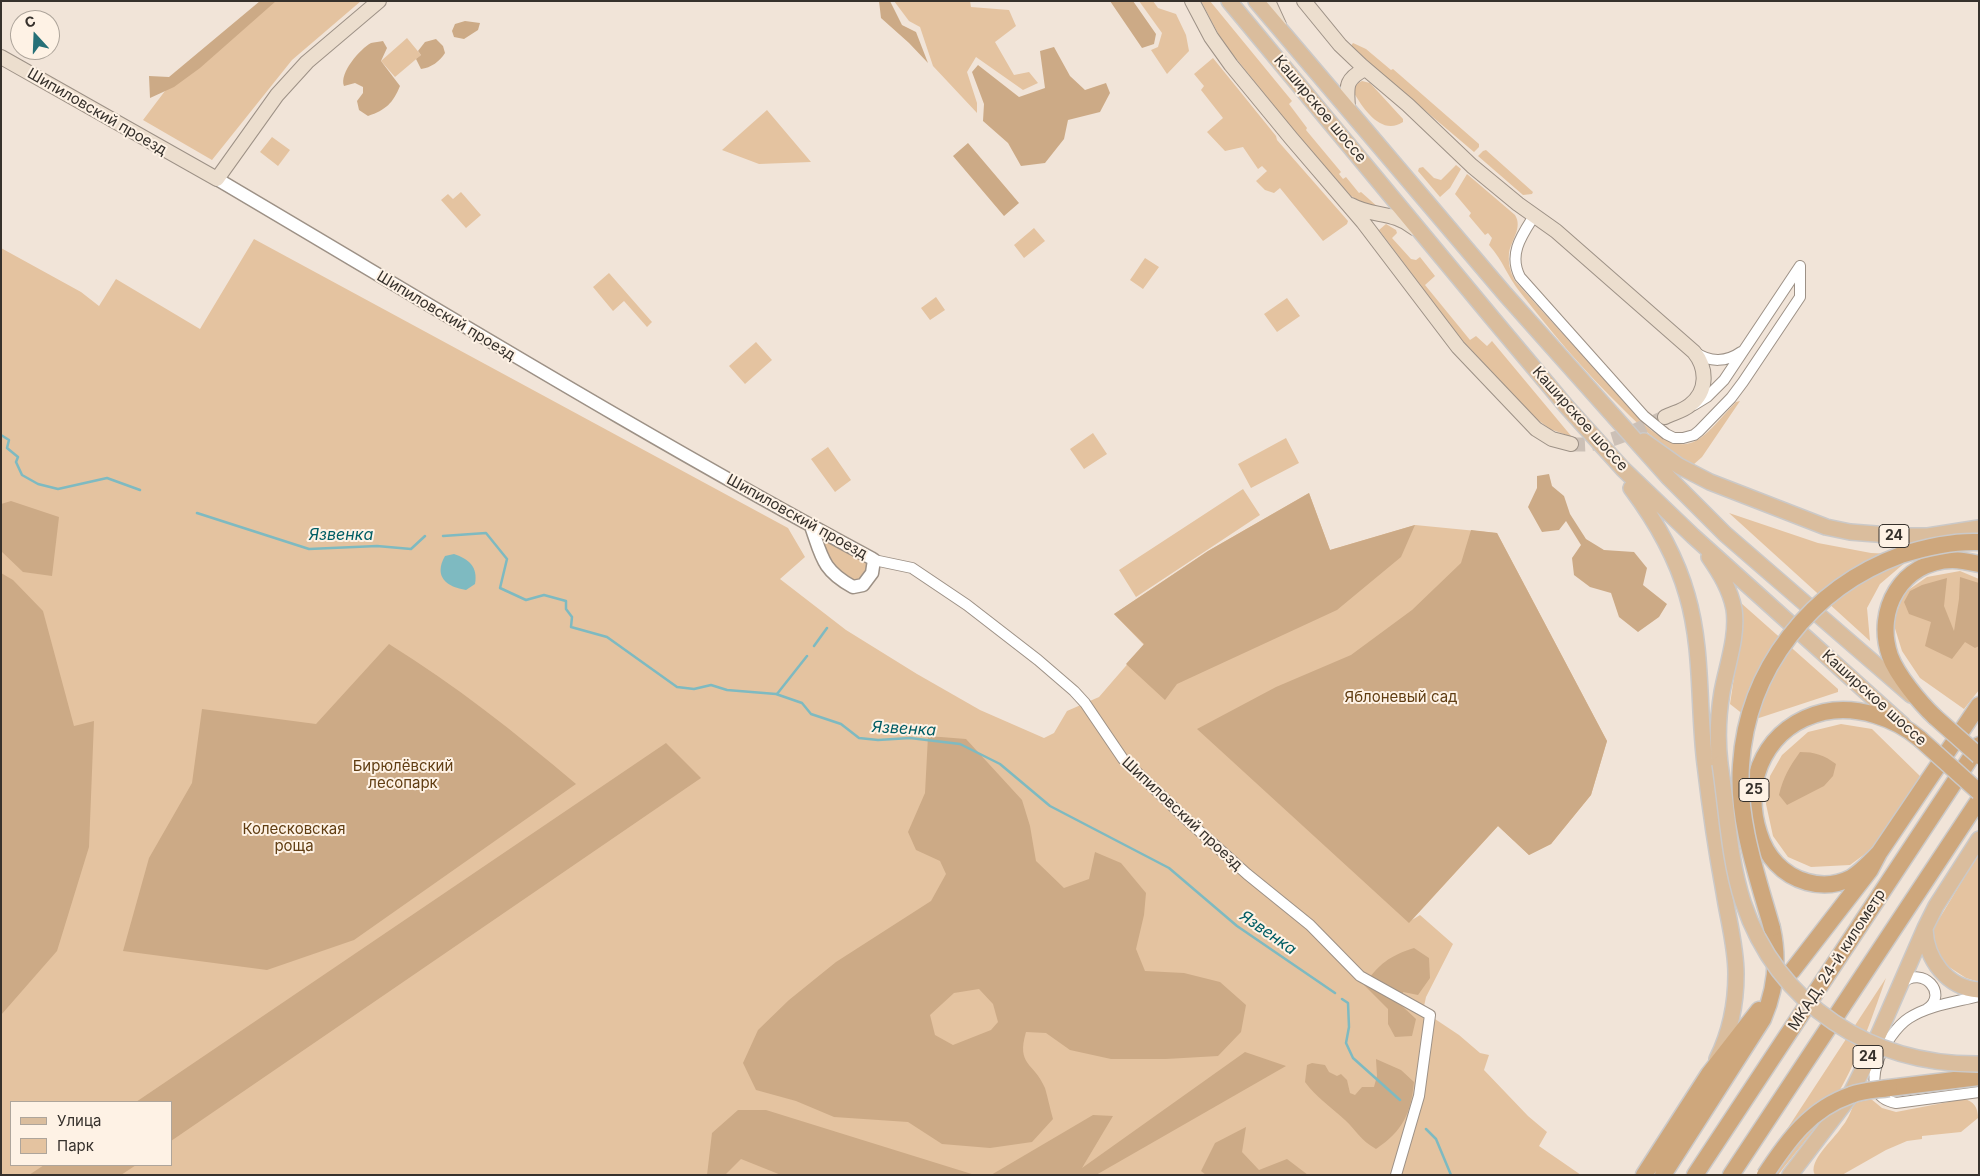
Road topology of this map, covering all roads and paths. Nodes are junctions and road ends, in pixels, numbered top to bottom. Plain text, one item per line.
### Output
1 (379, 1) edge
2 (1192, 1) edge
3 (1229, 1) edge
4 (1256, 1) edge
5 (1268, 1) edge
6 (1304, 1) edge
7 (1281, 30) junction
8 (1, 57) edge
9 (1365, 69) junction
10 (1348, 108) junction
11 (217, 179) junction
12 (1343, 198) junction
13 (1534, 216) junction
14 (1428, 239) junction
15 (1745, 349) junction
16 (1694, 352) junction
17 (1686, 408) junction
18 (1665, 417) tunnel mouth
19 (1622, 425) junction
20 (1571, 444) tunnel mouth
21 (1602, 445) junction
22 (811, 526) junction
23 (1979, 528) edge
24 (1693, 536) junction
25 (1979, 542) edge
26 (874, 560) junction
27 (1979, 564) edge
28 (1979, 705) edge
29 (1932, 714) junction
30 (1914, 734) junction
31 (1979, 745) edge
32 (1979, 756) edge
33 (1979, 792) edge
34 (1979, 800) edge
35 (1979, 839) edge
36 (1879, 853) junction
37 (1926, 928) junction
38 (1792, 971) dead end
39 (1900, 986) junction
40 (1979, 990) edge
41 (1979, 996) edge
42 (1762, 1006) dead end
43 (1922, 1012) junction
44 (1979, 1064) edge
45 (1709, 1074) junction
46 (1979, 1077) edge
47 (1979, 1092) edge
48 (1396, 1175) edge
49 (1644, 1175) edge
50 (1663, 1175) edge
51 (1695, 1175) edge
52 (1731, 1175) edge
53 (1765, 1175) edge
54 (1790, 1175) edge

1 - 11 main road
2 - 12 main road
3 - 14 main road, Каширское шоссе
4 - 7 main road, Каширское шоссе
5 - 7 main road
6 - 9 main road
7 - 10 main road, Каширское шоссе
8 - 11 main road, Шипиловский проезд
9 - 10 main road
9 - 13 main road
10 - 19 main road, Каширское шоссе
11 - 22 street, Шипиловский проезд
12 - 14 main road
12 - 20 main road
13 - 15 street
13 - 16 main road
14 - 21 main road, Каширское шоссе
15 - 16 street
15 - 17 street
16 - 17 main road
17 - 18 main road
19 - 23 main road, 24
19 - 29 main road, Каширское шоссе
21 - 24 main road, Каширское шоссе
21 - 45 main road
22 - 26 street, Шипиловский проезд
22 - 26 street
24 - 30 main road, Каширское шоссе
24 - 44 main road, bridge
25 - 50 highway, bridge
26 - 48 street, Шипиловский проезд
27 - 29 highway
28 - 36 highway
29 - 32 highway, Каширское шоссе, bridge
30 - 33 highway, Каширское шоссе, bridge
30 - 36 highway, 25
31 - 51 highway, МКАД, 24-й километр
34 - 52 highway, МКАД, 24-й километр
35 - 37 main road
36 - 38 highway
37 - 39 main road, 24
37 - 40 main road
39 - 43 street
39 - 54 main road, 24
41 - 43 street
42 - 45 highway
43 - 47 street
45 - 49 highway
46 - 53 highway, bridge

